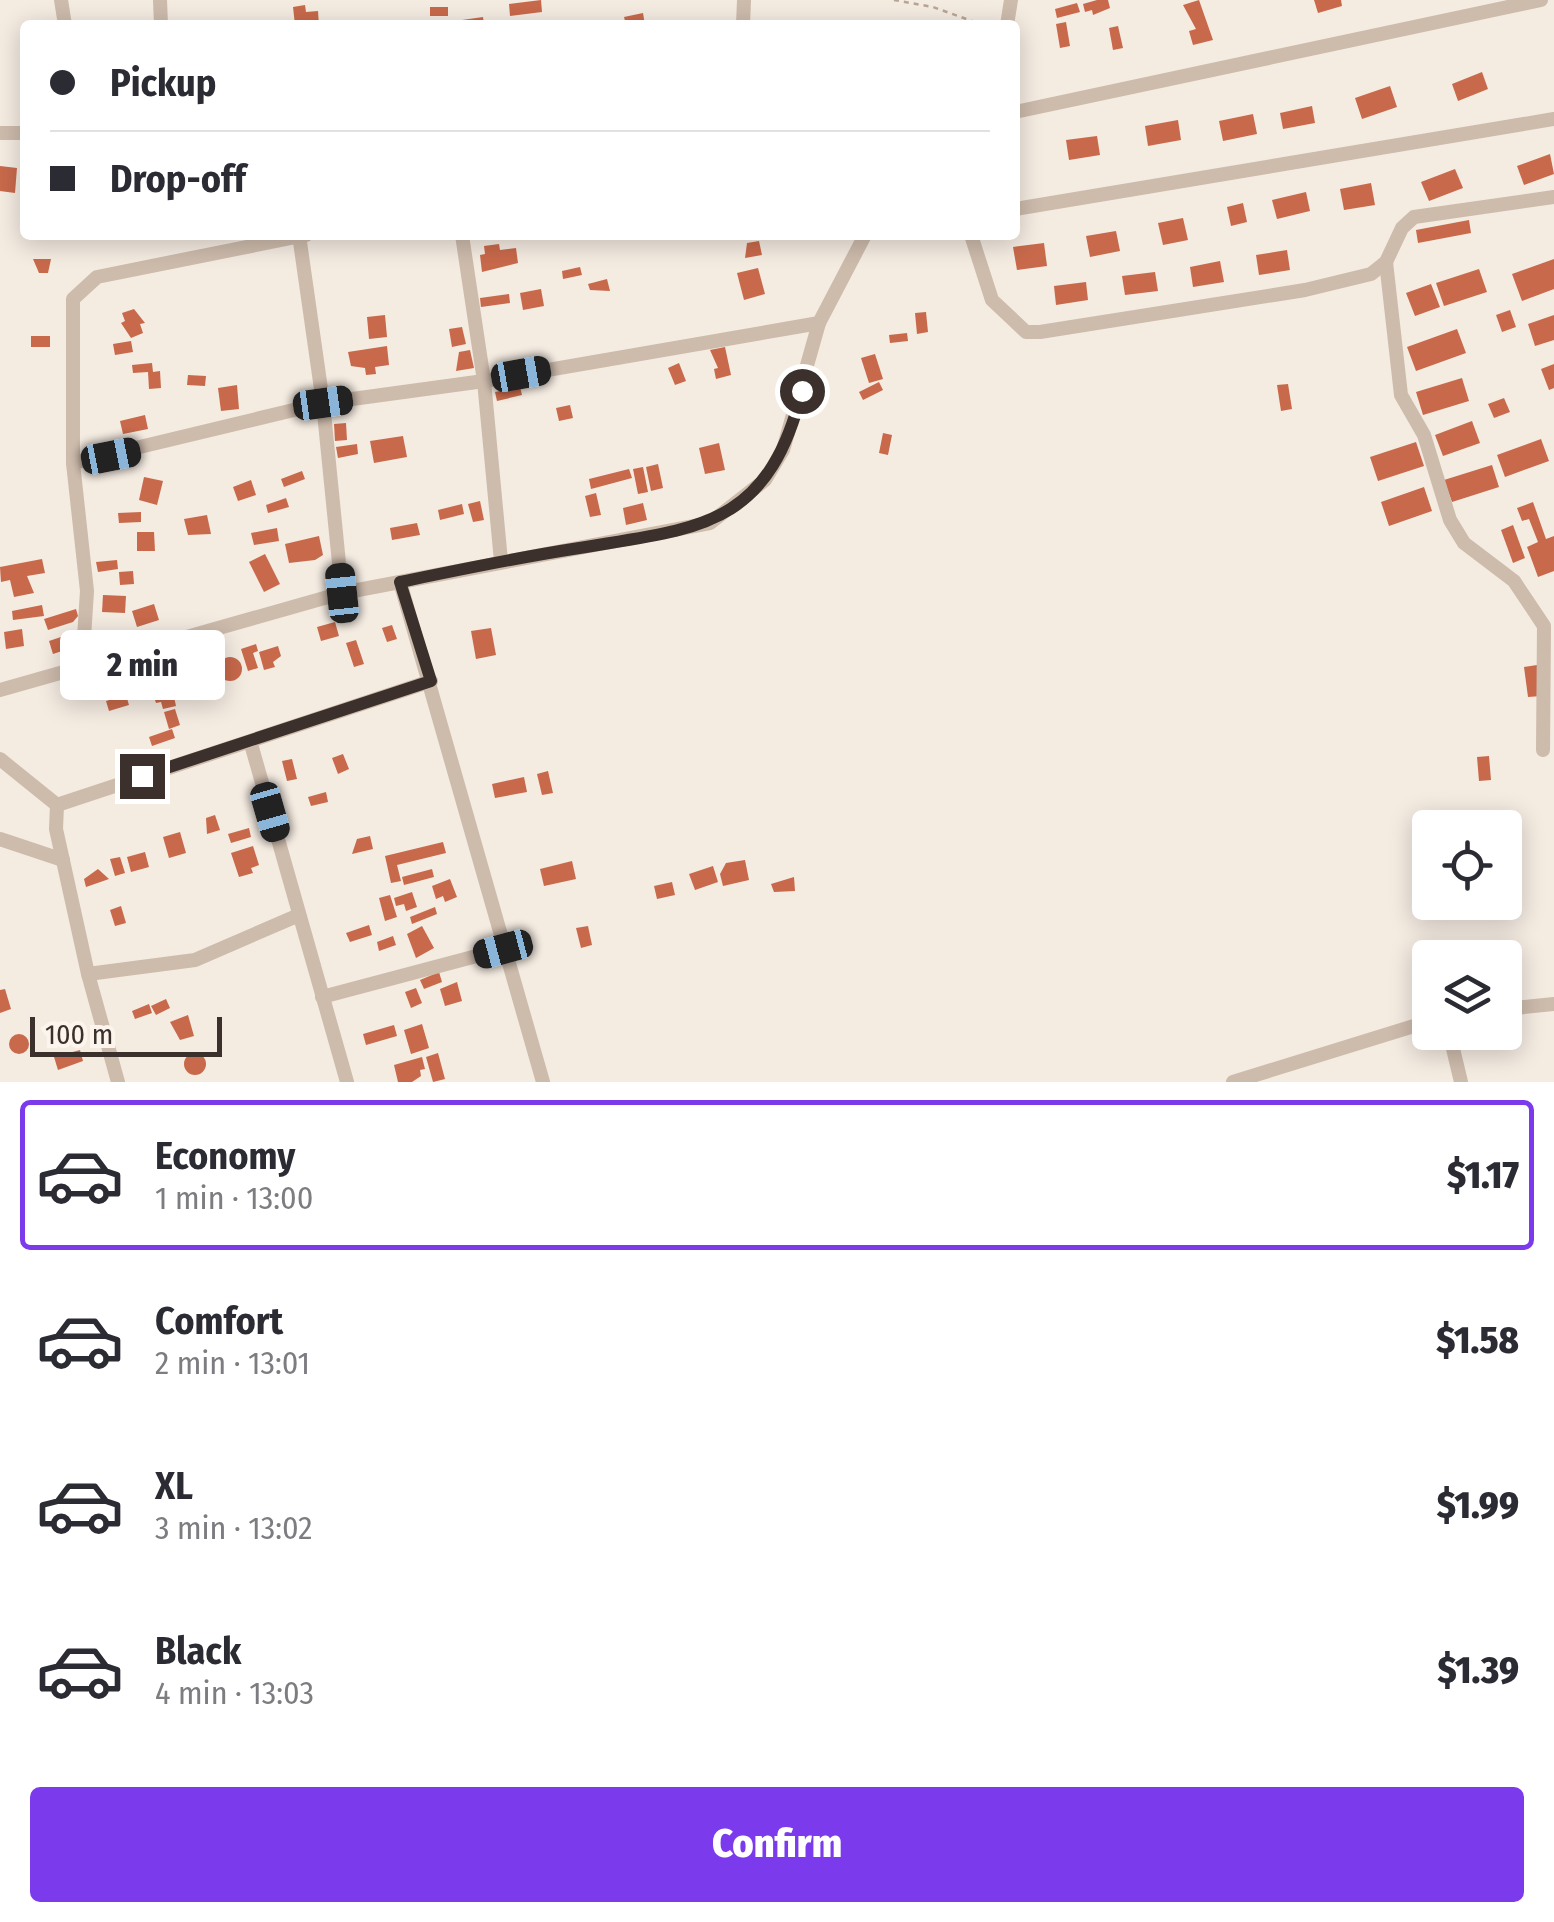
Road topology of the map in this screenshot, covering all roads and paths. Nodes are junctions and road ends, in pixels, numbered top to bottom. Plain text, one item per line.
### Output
1 (894, 0) edge
2 (1542, 0) edge
3 (969, 20) edge
4 (1020, 111) edge
5 (1554, 119) edge
6 (1554, 197) edge
7 (1020, 208) edge
8 (278, 240) edge
9 (303, 240) edge
10 (463, 240) edge
11 (862, 240) edge
12 (973, 240) edge
13 (1386, 262) junction
14 (819, 323) junction
15 (484, 381) junction
16 (323, 403) junction
17 (73, 464) junction
18 (501, 562) junction
19 (400, 582) junction
20 (342, 593) junction
21 (82, 669) junction
22 (431, 681) junction
23 (0, 690) edge
24 (251, 744) junction
25 (1543, 750) dead end
26 (0, 758) edge
27 (57, 805) junction
28 (0, 839) edge
29 (63, 860) junction
30 (299, 915) junction
31 (503, 949) junction
32 (88, 974) junction
33 (322, 997) junction
34 (1554, 1004) edge
35 (1522, 1007) edge
36 (1412, 1028) edge
37 (1454, 1050) edge
38 (118, 1082) edge
39 (347, 1082) edge
40 (543, 1082) edge
41 (1234, 1082) edge
42 (1461, 1082) edge

1 - 3 path
2 - 4 street
5 - 7 street
6 - 13 street
8 - 17 street
9 - 16 street
10 - 15 street
11 - 14 street
12 - 13 street
13 - 25 street
14 - 15 street
14 - 18 street
15 - 16 street
15 - 18 street
16 - 17 street
16 - 20 street
17 - 21 street
18 - 19 street
19 - 20 street
19 - 22 street
20 - 21 street
21 - 23 street
22 - 24 street
22 - 31 street
24 - 27 street
24 - 30 street
26 - 27 street
27 - 29 street
28 - 29 street
29 - 32 street
30 - 32 street
30 - 33 street
31 - 33 street
31 - 40 street
32 - 38 street
33 - 39 street
34 - 35 street
36 - 41 street
37 - 42 street

